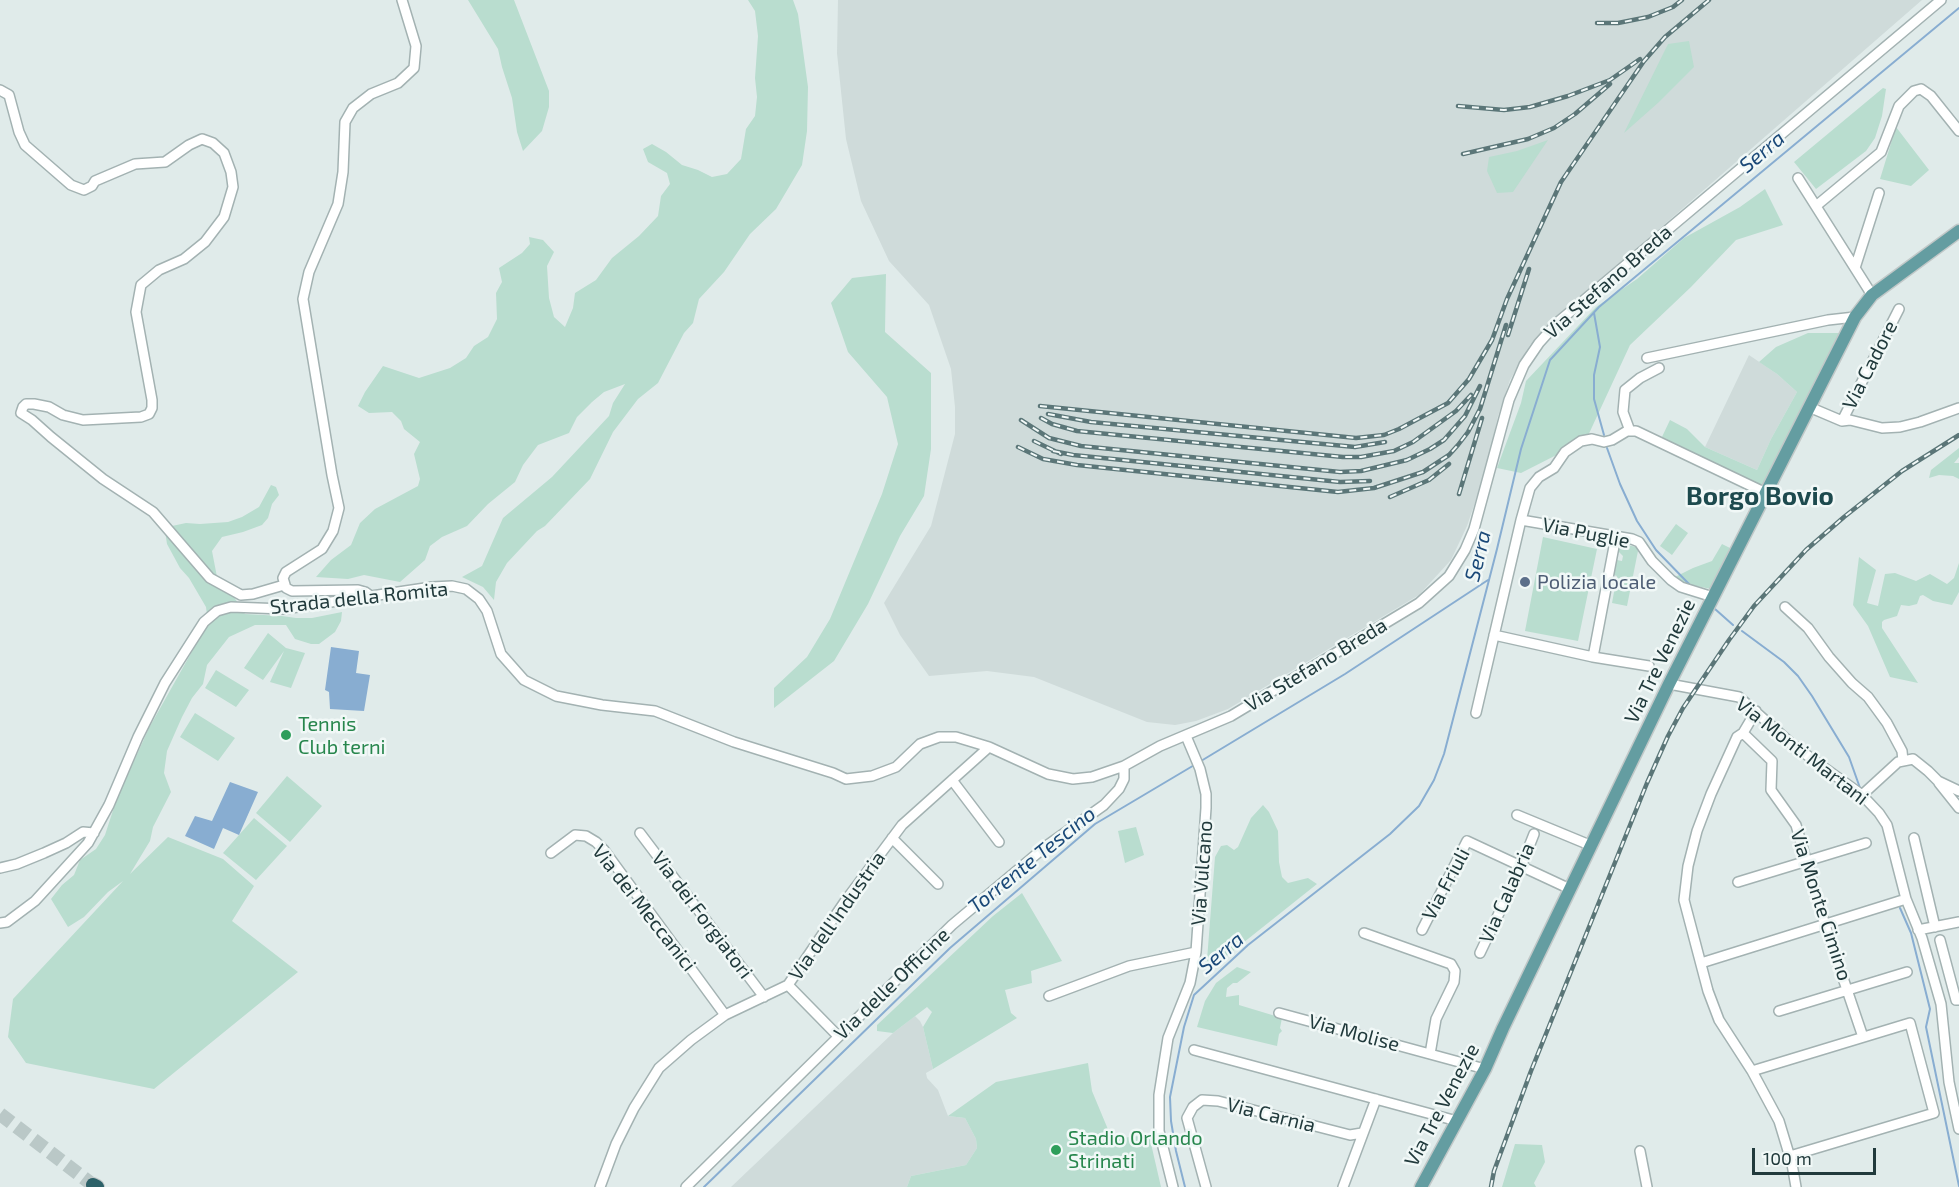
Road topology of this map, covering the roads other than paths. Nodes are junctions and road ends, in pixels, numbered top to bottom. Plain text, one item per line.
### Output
1 (402, 0) edge
2 (1941, 0) edge
3 (0, 90) edge
4 (1959, 131) edge
5 (1798, 178) dead end
6 (1879, 193) dead end
7 (1816, 206) junction
8 (1959, 231) edge
9 (1855, 268) junction
10 (1872, 296) junction
11 (1899, 309) dead end
12 (1855, 317) junction
13 (1647, 358) dead end
14 (1659, 368) dead end
15 (1809, 407) junction
16 (1959, 408) edge
17 (1842, 421) junction
18 (1630, 431) junction
19 (1758, 493) junction
20 (1521, 520) junction
21 (1616, 536) junction
22 (284, 585) junction
23 (372, 597) junction
24 (1713, 597) junction
25 (1785, 607) dead end
26 (1494, 635) junction
27 (1593, 657) junction
28 (1649, 666) dead end
29 (1669, 684) junction
30 (1756, 711) junction
31 (1476, 713) dead end
32 (1743, 733) junction
33 (1186, 736) junction
34 (989, 747) junction
35 (1903, 761) junction
36 (1124, 766) junction
37 (952, 780) junction
38 (1938, 782) junction
39 (1959, 792) edge
40 (1862, 795) junction
41 (1959, 807) edge
42 (1517, 815) dead end
43 (94, 832) junction
44 (640, 833) dead end
45 (1534, 834) dead end
46 (892, 838) junction
47 (1914, 838) dead end
48 (999, 842) dead end
49 (1866, 843) dead end
50 (1592, 846) junction
51 (551, 853) dead end
52 (1807, 861) junction
53 (1521, 867) junction
54 (0, 868) edge
55 (1738, 882) dead end
56 (938, 884) dead end
57 (1570, 890) junction
58 (1906, 899) junction
59 (1959, 922) edge
60 (0, 923) edge
61 (1825, 925) junction
62 (1935, 927) junction
63 (1422, 930) dead end
64 (1918, 930) junction
65 (1364, 933) dead end
66 (1940, 940) dead end
67 (1196, 952) junction
68 (1480, 953) dead end
69 (1701, 963) junction
70 (1907, 972) dead end
71 (788, 985) junction
72 (1848, 990) junction
73 (1048, 996) dead end
74 (764, 997) junction
75 (1958, 1000) edge
76 (1941, 1004) junction
77 (1779, 1011) dead end
78 (1279, 1013) dead end
79 (725, 1015) junction
80 (838, 1036) junction
81 (1863, 1037) junction
82 (1194, 1050) dead end
83 (1430, 1054) junction
84 (1485, 1069) junction
85 (1752, 1071) junction
86 (1376, 1099) junction
87 (1457, 1121) junction
88 (1959, 1129) edge
89 (1362, 1133) junction
90 (1640, 1150) dead end
91 (1790, 1156) junction
92 (600, 1187) edge
93 (686, 1187) edge
94 (1173, 1187) edge
95 (1206, 1187) edge
96 (1342, 1187) edge
97 (1421, 1187) edge
98 (1647, 1187) edge
99 (1796, 1187) edge

1 - 22 street
2 - 33 street, Via Stefano Breda
3 - 22 street
4 - 7 street
5 - 7 street
6 - 9 street
7 - 9 street
8 - 10 main road, Via Tre Venezie
9 - 10 street
10 - 12 main road, Via Tre Venezie
11 - 17 street, Via Cadore
12 - 13 street
12 - 15 main road, Via Tre Venezie
14 - 18 street
15 - 17 street, Via Cadore
15 - 19 main road, Via Tre Venezie
16 - 17 street, Via Cadore
18 - 19 street
18 - 20 street
19 - 24 main road, Via Tre Venezie
20 - 21 street, Via Puglie
20 - 26 street, Via Puglie
21 - 24 street, Via Puglie
21 - 27 street
22 - 23 street
23 - 34 street, Strada della Romita
23 - 43 street, Strada della Romita
24 - 29 main road, Via Tre Venezie
25 - 35 street
26 - 27 street
26 - 31 street, Via Puglie
27 - 28 street
29 - 30 street, Via Monti Martani
29 - 50 main road, Via Tre Venezie
30 - 32 street
30 - 40 street, Via Monti Martani
32 - 52 street, Via Monte Cimino
32 - 69 street
33 - 36 street, Strada della Romita
33 - 67 street, Via Vulcano
34 - 36 street, Strada della Romita
34 - 37 street, Via dell'Industria
35 - 38 street
35 - 40 street
36 - 80 street, Via delle Officine
37 - 46 street, Via dell'Industria
37 - 48 street
38 - 39 street
38 - 41 street
40 - 58 street, Via Monti Martani
42 - 50 street
43 - 54 street
43 - 60 street, Strada della Romita
44 - 74 street, Via dei Forgiatori
45 - 53 street, Via Calabria
46 - 56 street
46 - 71 street, Via dell'Industria
47 - 62 street
49 - 52 street
50 - 57 main road, Via Tre Venezie
51 - 79 street, Via dei Meccanici
52 - 55 street
52 - 61 street, Via Monte Cimino
53 - 57 street, Via Friuli
53 - 63 street, Via Friuli
53 - 68 street, Via Calabria
57 - 84 main road, Via Tre Venezie
58 - 61 street
58 - 64 street, Via Monti Martani
59 - 62 street
61 - 69 street
61 - 72 street, Via Monte Cimino
62 - 64 street
64 - 76 street, Via Monti Martani
65 - 83 street
66 - 75 street
67 - 73 street
67 - 94 street, Via Vulcano
69 - 85 street
70 - 72 street, Via Monte Cimino
71 - 74 street, Via dell'Industria
71 - 80 street
72 - 77 street, Via Monte Cimino
72 - 81 street, Via Monte Cimino
74 - 79 street, Via dell'Industria
75 - 76 street
76 - 88 street, Via Monti Martani
78 - 83 street, Via Molise
79 - 92 street, Via dell'Industria
80 - 93 street, Via delle Officine
81 - 85 street
81 - 91 street
82 - 86 street
83 - 84 street, Via Molise
84 - 87 main road, Via Tre Venezie
85 - 91 street
86 - 87 street
86 - 89 street
87 - 97 main road, Via Tre Venezie
89 - 95 street, Via Carnia
89 - 96 street
90 - 98 street
91 - 99 street

